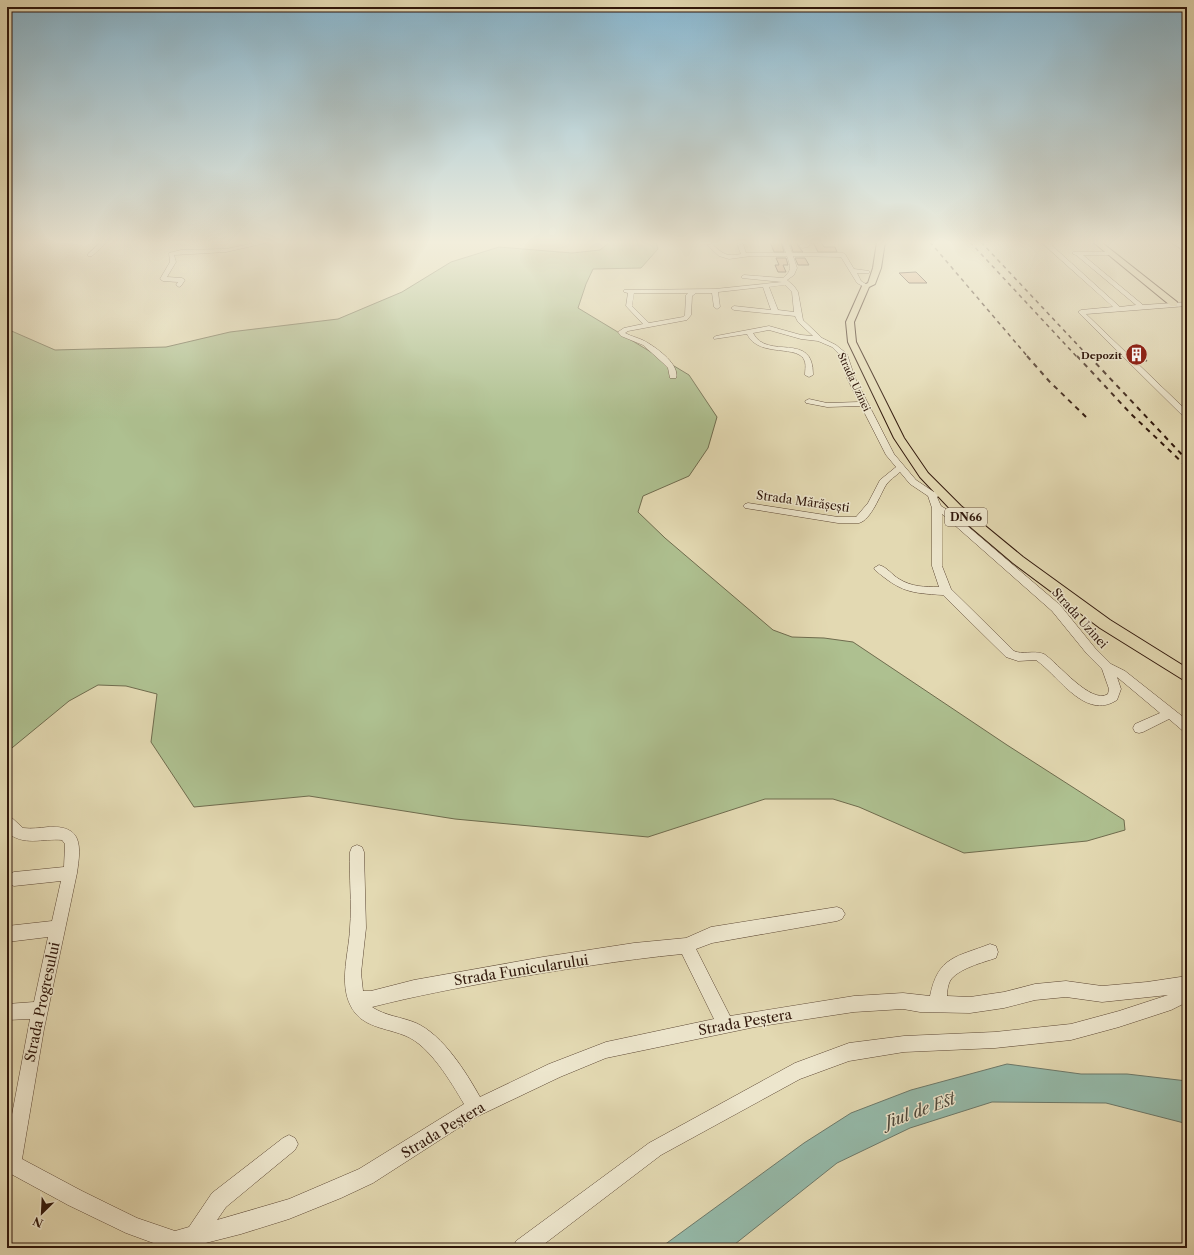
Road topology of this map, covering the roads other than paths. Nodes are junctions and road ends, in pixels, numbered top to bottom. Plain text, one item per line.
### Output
1 (628, 301) edge
2 (689, 301) edge
3 (716, 301) edge
4 (770, 301) edge
5 (796, 301) edge
6 (860, 301) edge
7 (1110, 301) edge
8 (1134, 301) edge
9 (1170, 301) edge
10 (1174, 304) junction
11 (1187, 304) edge
12 (1141, 306) junction
13 (717, 307) dead end
14 (734, 308) dead end
15 (1119, 309) junction
16 (775, 311) junction
17 (798, 314) junction
18 (648, 326) junction
19 (750, 333) junction
20 (716, 338) dead end
21 (822, 340) junction
22 (809, 375) dead end
23 (673, 376) dead end
24 (809, 401) dead end
25 (864, 404) junction
26 (1187, 415) edge
27 (900, 468) junction
28 (936, 494) junction
29 (748, 506) dead end
30 (938, 508) junction
31 (878, 568) dead end
32 (946, 591) junction
33 (1107, 667) junction
34 (1187, 674) edge
35 (1170, 714) junction
36 (1187, 727) edge
37 (1139, 728) dead end
38 (7, 822) edge
39 (357, 852) dead end
40 (70, 873) junction
41 (14, 879) dead end
42 (837, 914) dead end
43 (58, 928) junction
44 (7, 934) edge
45 (686, 946) junction
46 (990, 952) dead end
47 (1187, 984) edge
48 (1187, 994) edge
49 (357, 1000) junction
50 (929, 1004) junction
51 (40, 1010) junction
52 (7, 1012) edge
53 (726, 1025) junction
54 (476, 1108) junction
55 (288, 1144) dead end
56 (10, 1164) edge
57 (196, 1235) junction
58 (523, 1248) edge

1 - 18 street
2 - 18 street
3 - 13 street
4 - 16 street
5 - 17 street
6 - 28 main road, DN66
7 - 15 street
8 - 12 street
9 - 10 main road
10 - 11 street
10 - 12 street
12 - 15 street
14 - 16 street
15 - 26 street
16 - 17 street
17 - 21 street, Strada Uzinei
18 - 23 street
19 - 20 street
19 - 21 street
19 - 22 street
21 - 25 street, Strada Uzinei
24 - 25 street
25 - 27 street, Strada Uzinei
27 - 28 street, Strada Uzinei
27 - 29 street, Strada Mărășești
28 - 30 street
28 - 34 main road, DN66
30 - 32 street
30 - 33 street, Strada Uzinei
31 - 32 street
32 - 33 street
33 - 35 street, Strada Uzinei
35 - 36 street, Strada Uzinei
35 - 37 street
38 - 40 street, Strada Progresului
39 - 49 street
40 - 41 street
40 - 43 street, Strada Progresului
42 - 45 street, Strada Funicularului
43 - 44 street
43 - 51 street, Strada Progresului
45 - 49 street, Strada Funicularului
45 - 53 street
46 - 50 street
47 - 50 street
48 - 58 street
49 - 54 street
50 - 53 street, Strada Peștera
51 - 52 street
51 - 56 street, Strada Progresului
53 - 54 street, Strada Peștera
54 - 57 street, Strada Peștera
55 - 57 street
56 - 57 street, Strada Peștera

